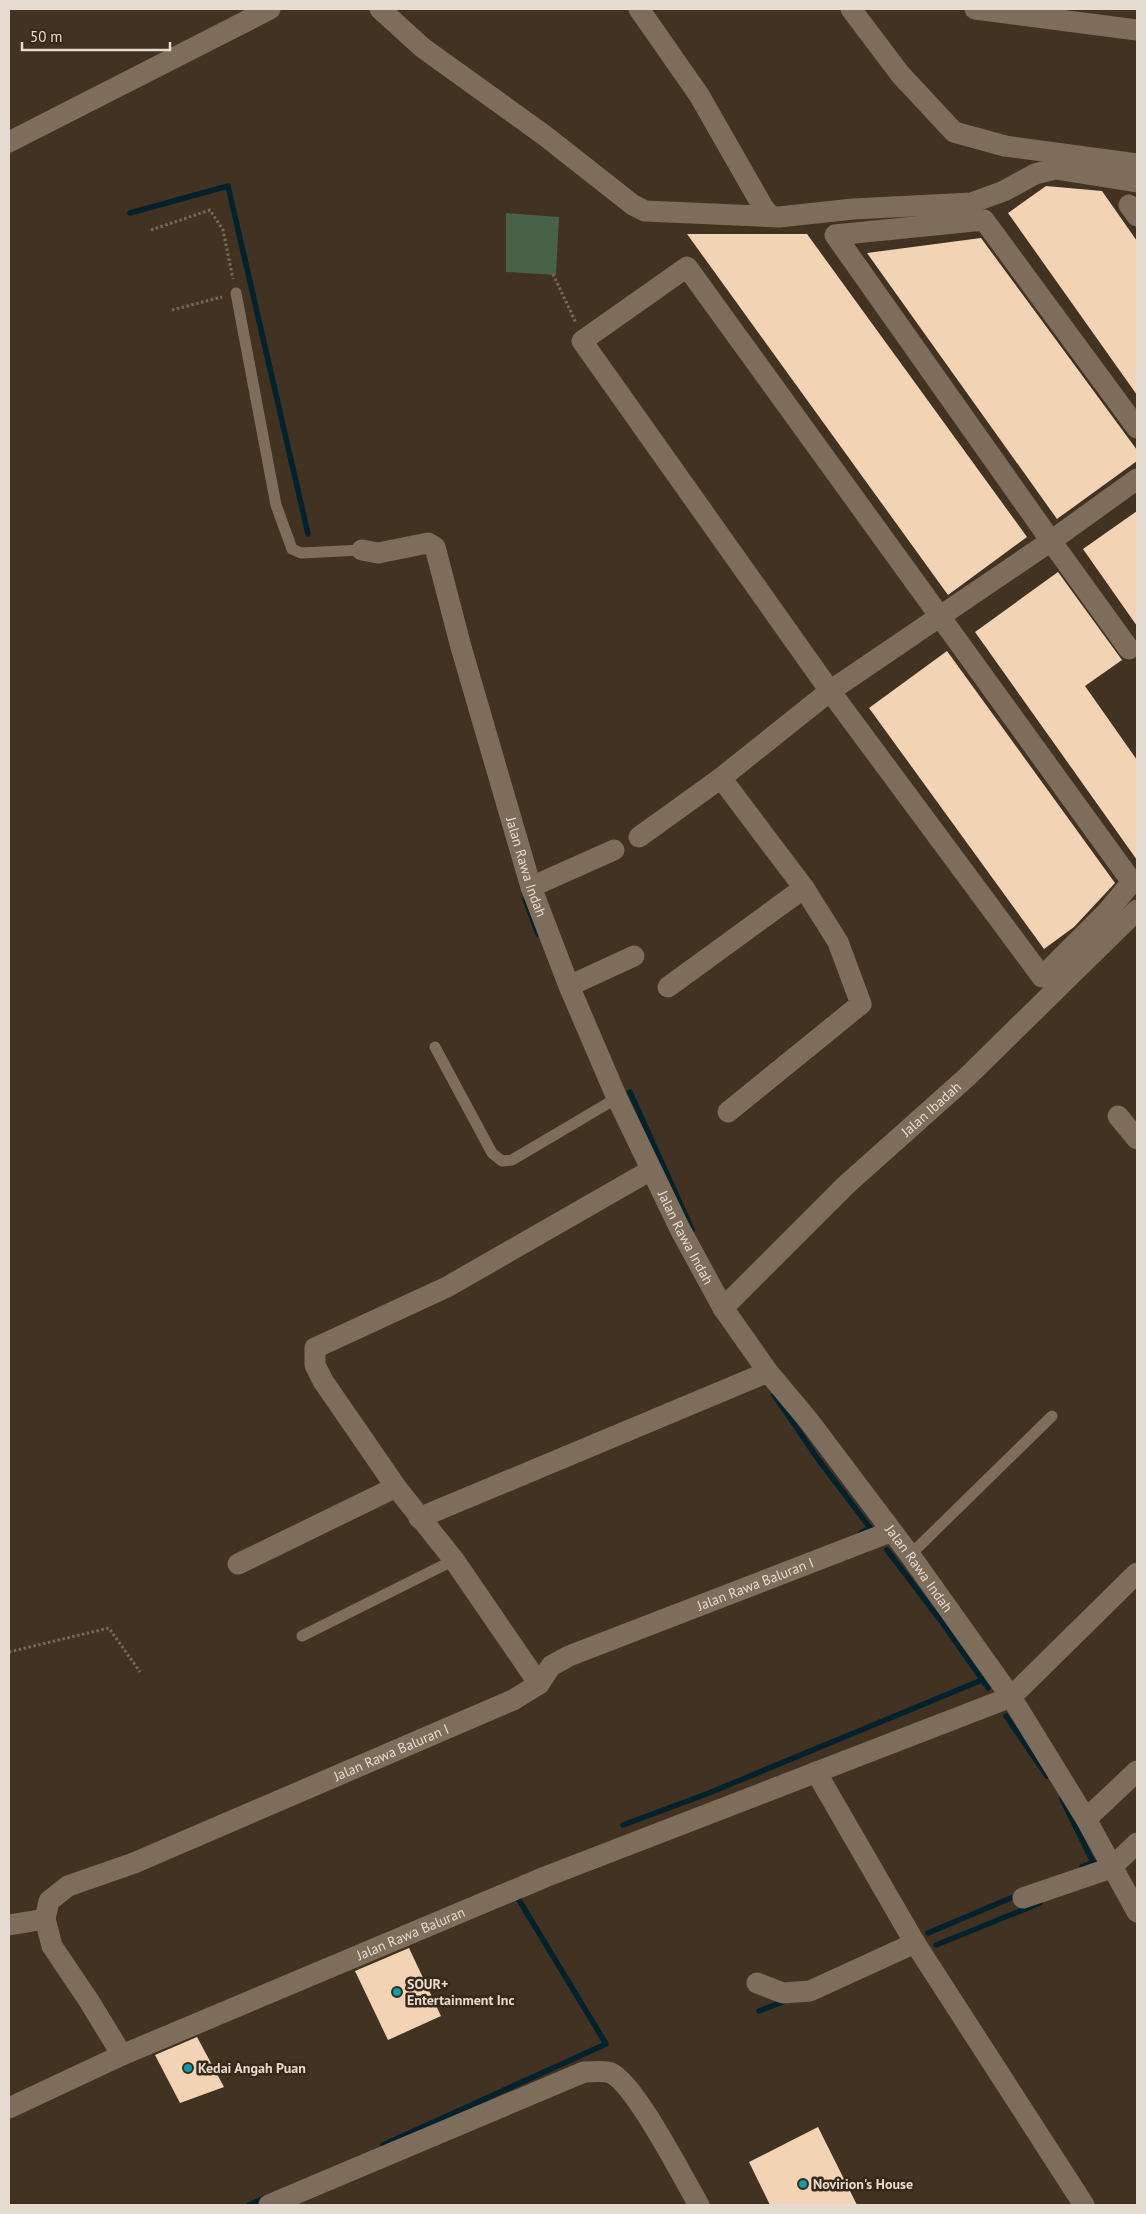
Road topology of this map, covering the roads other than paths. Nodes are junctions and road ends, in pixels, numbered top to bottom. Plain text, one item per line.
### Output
1 (270, 9) edge
2 (380, 9) edge
3 (639, 9) edge
4 (851, 9) edge
5 (975, 9) edge
6 (1137, 30) edge
7 (9, 142) edge
8 (1137, 164) edge
9 (1137, 182) edge
10 (770, 216) junction
11 (236, 294) road end
12 (1137, 428) edge
13 (1137, 479) edge
14 (1051, 541) junction
15 (362, 550) joint
16 (941, 616) junction
17 (1129, 649) dead end
18 (830, 691) junction
19 (721, 778) junction
20 (640, 837) dead end
21 (614, 850) dead end
22 (531, 887) junction
23 (804, 888) junction
24 (1137, 910) edge
25 (634, 956) dead end
26 (569, 986) junction
27 (668, 987) dead end
28 (435, 1047) dead end
29 (617, 1098) junction
30 (728, 1112) dead end
31 (1118, 1116) dead end
32 (1137, 1139) edge
33 (651, 1170) junction
34 (723, 1308) junction
35 (768, 1372) junction
36 (1052, 1416) dead end
37 (396, 1487) junction
38 (419, 1518) junction
39 (890, 1532) junction
40 (910, 1555) junction
41 (454, 1560) junction
42 (238, 1564) dead end
43 (1137, 1573) edge
44 (302, 1636) dead end
45 (540, 1684) junction
46 (1011, 1697) junction
47 (1137, 1771) edge
48 (816, 1772) junction
49 (1086, 1819) junction
50 (1137, 1842) edge
51 (1111, 1868) junction
52 (1023, 1898) dead end
53 (1137, 1912) edge
54 (45, 1918) junction
55 (9, 1925) edge
56 (915, 1943) junction
57 (757, 1983) dead end
58 (122, 2055) junction
59 (9, 2108) edge
60 (268, 2205) edge
61 (699, 2205) edge
62 (1084, 2205) edge

1 - 7 street
2 - 10 street
3 - 10 street
4 - 8 street
5 - 6 street
9 - 10 street
11 - 15 lane
12 - 14 street
13 - 14 street
14 - 16 street
14 - 17 street
15 - 22 street, Jalan Rawa Indah
16 - 18 street
16 - 18 street
16 - 18 street
18 - 19 street
19 - 20 street
19 - 23 street
21 - 22 street
22 - 26 street, Jalan Rawa Indah
23 - 27 street
23 - 30 street
24 - 34 street, Jalan Ibadah
25 - 26 street
26 - 29 street, Jalan Rawa Indah
28 - 29 lane
29 - 33 street, Jalan Rawa Indah
31 - 32 street
33 - 34 street, Jalan Rawa Indah
33 - 37 street
34 - 35 street, Jalan Rawa Indah
35 - 38 street
35 - 39 street, Jalan Rawa Indah
36 - 40 lane
37 - 38 street
37 - 42 street
38 - 41 street
39 - 40 street, Jalan Rawa Indah
39 - 45 street, Jalan Rawa Baluran I
40 - 46 street, Jalan Rawa Indah
41 - 44 lane
41 - 45 street
43 - 46 street
45 - 54 street, Jalan Rawa Baluran I
46 - 48 street, Jalan Rawa Baluran
46 - 49 street, Jalan Rawa Indah
47 - 49 street
48 - 56 street
48 - 58 street, Jalan Rawa Baluran
49 - 51 street, Jalan Rawa Indah
50 - 51 street
51 - 52 street
51 - 53 street, Jalan Rawa Indah
54 - 55 street
54 - 58 street
56 - 57 street
56 - 62 street
58 - 59 street, Jalan Rawa Baluran
60 - 61 street

